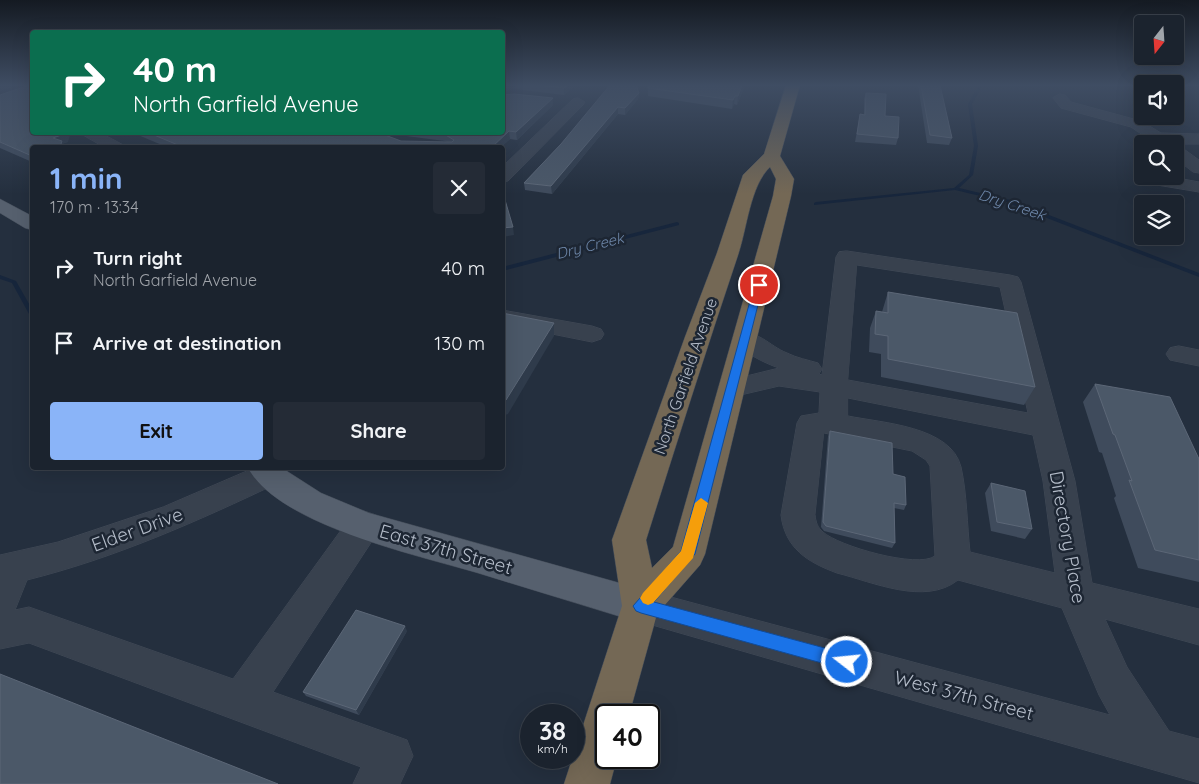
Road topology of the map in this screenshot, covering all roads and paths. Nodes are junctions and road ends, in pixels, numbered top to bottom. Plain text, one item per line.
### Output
1 (558, 122) edge
2 (782, 122) edge
3 (1127, 122) edge
4 (92, 135) edge
5 (1153, 135) edge
6 (1199, 139) edge
7 (1184, 140) edge
8 (114, 145) edge
9 (505, 155) edge
10 (772, 156) junction
11 (1184, 157) edge
12 (522, 158) junction
13 (1199, 168) edge
14 (505, 174) edge
15 (1184, 184) edge
16 (1199, 187) edge
17 (0, 206) edge
18 (30, 223) edge
19 (505, 318) edge
20 (592, 334) dead end
21 (745, 339) junction
22 (835, 380) junction
23 (732, 388) junction
24 (833, 423) junction
25 (1046, 427) junction
26 (266, 471) edge
27 (364, 526) junction
28 (953, 563) junction
29 (7, 569) edge
30 (1076, 596) junction
31 (0, 603) edge
32 (641, 606) junction
33 (1199, 627) edge
34 (0, 631) edge
35 (242, 702) junction
36 (611, 704) edge
37 (1154, 747) junction
38 (595, 757) edge
39 (1199, 761) edge
40 (376, 784) edge
41 (587, 784) edge

1 - 12 street
2 - 10 highway, North Garfield Avenue
3 - 5 street
4 - 8 street
6 - 7 street
9 - 12 street
10 - 21 highway, North Garfield Avenue
10 - 32 highway, North Garfield Avenue
11 - 13 street
12 - 14 street
15 - 16 street
17 - 18 main road
19 - 20 street
21 - 22 street
21 - 23 highway, North Garfield Avenue
22 - 23 street
22 - 24 street
22 - 25 street
22 - 25 street, Directory Place
23 - 32 highway, North Garfield Avenue
24 - 28 street
24 - 28 street
25 - 30 street, Directory Place
26 - 27 main road, East 37th Street
26 - 29 street, Elder Drive
27 - 32 main road, East 37th Street
27 - 35 street
28 - 30 street
29 - 31 street
30 - 33 street
30 - 37 street, Directory Place
32 - 36 highway, North Garfield Avenue
32 - 37 street, West 37th Street
34 - 35 street
35 - 40 street
37 - 39 street, West 37th Street
38 - 41 highway

